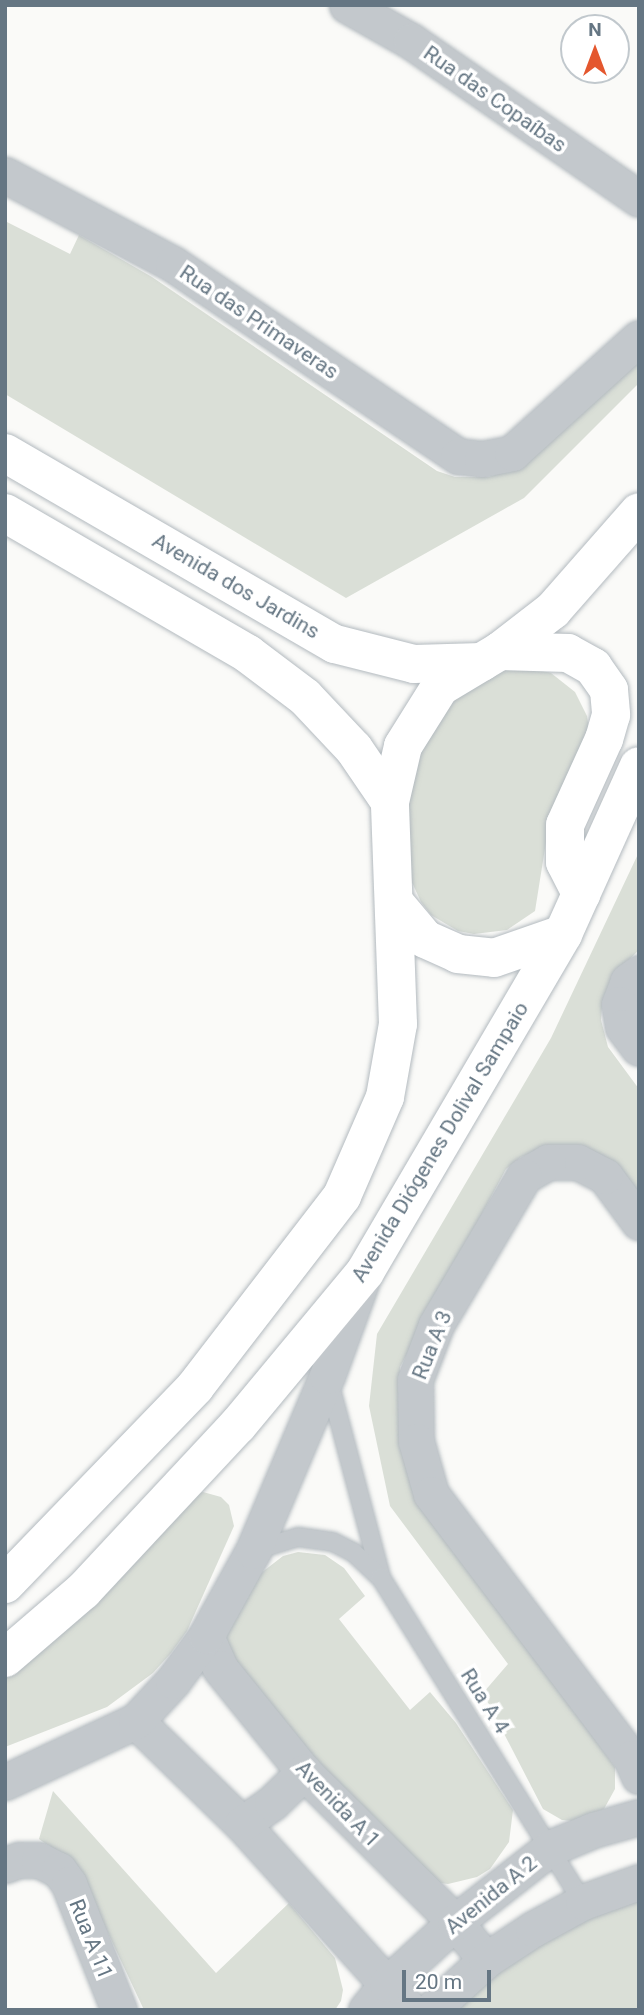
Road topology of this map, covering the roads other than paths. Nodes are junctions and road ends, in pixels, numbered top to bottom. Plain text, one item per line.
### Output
1 (347, 5) edge
2 (5, 175) edge
3 (639, 199) edge
4 (639, 338) edge
5 (5, 453) edge
6 (639, 512) edge
7 (5, 513) edge
8 (492, 656) junction
9 (639, 766) edge
10 (390, 802) junction
11 (581, 894) junction
12 (394, 901) junction
13 (563, 934) junction
14 (639, 973) edge
15 (631, 1038) edge
16 (639, 1222) edge
17 (365, 1272) junction
18 (327, 1376) junction
19 (253, 1551) junction
20 (381, 1578) junction
21 (5, 1584) edge
22 (206, 1636) junction
23 (5, 1657) edge
24 (136, 1721) junction
25 (304, 1773) junction
26 (639, 1776) edge
27 (5, 1782) edge
28 (639, 1816) edge
29 (242, 1824) junction
30 (550, 1848) junction
31 (5, 1866) edge
32 (639, 1882) edge
33 (583, 1902) junction
34 (454, 1922) junction
35 (486, 1960) junction
36 (388, 2001) edge
37 (119, 2010) edge
38 (431, 2010) edge

1 - 3 street, Rua das Copaíbas
2 - 4 street, Rua das Primaveras
5 - 8 street, Avenida dos Jardins
6 - 8 street
7 - 10 street
8 - 10 street
8 - 11 street, Avenida dos Jardins
9 - 11 street, Avenida Diógenes Dolival Sampaio
10 - 12 street
11 - 13 street, Avenida Diógenes Dolival Sampaio
12 - 13 street
12 - 21 street
13 - 17 street, Avenida Diógenes Dolival Sampaio
14 - 15 street
16 - 26 street, Rua A 3
17 - 18 street
17 - 23 street, Avenida Diógenes Dolival Sampaio
18 - 19 street
18 - 20 lane, Rua A 4
19 - 20 lane, Rua A 4
19 - 22 street
20 - 30 lane, Rua A 4
22 - 24 street
22 - 25 street, Avenida A 1
24 - 27 street
24 - 29 street
25 - 29 street
25 - 34 street, Avenida A 1
28 - 30 street, Avenida A 2
29 - 36 street
30 - 33 lane, Rua A 4
30 - 34 street, Avenida A 2
31 - 37 street, Rua A 11
32 - 33 street
33 - 35 street
34 - 35 street, Avenida A 1
34 - 36 street, Avenida A 2
35 - 38 street

